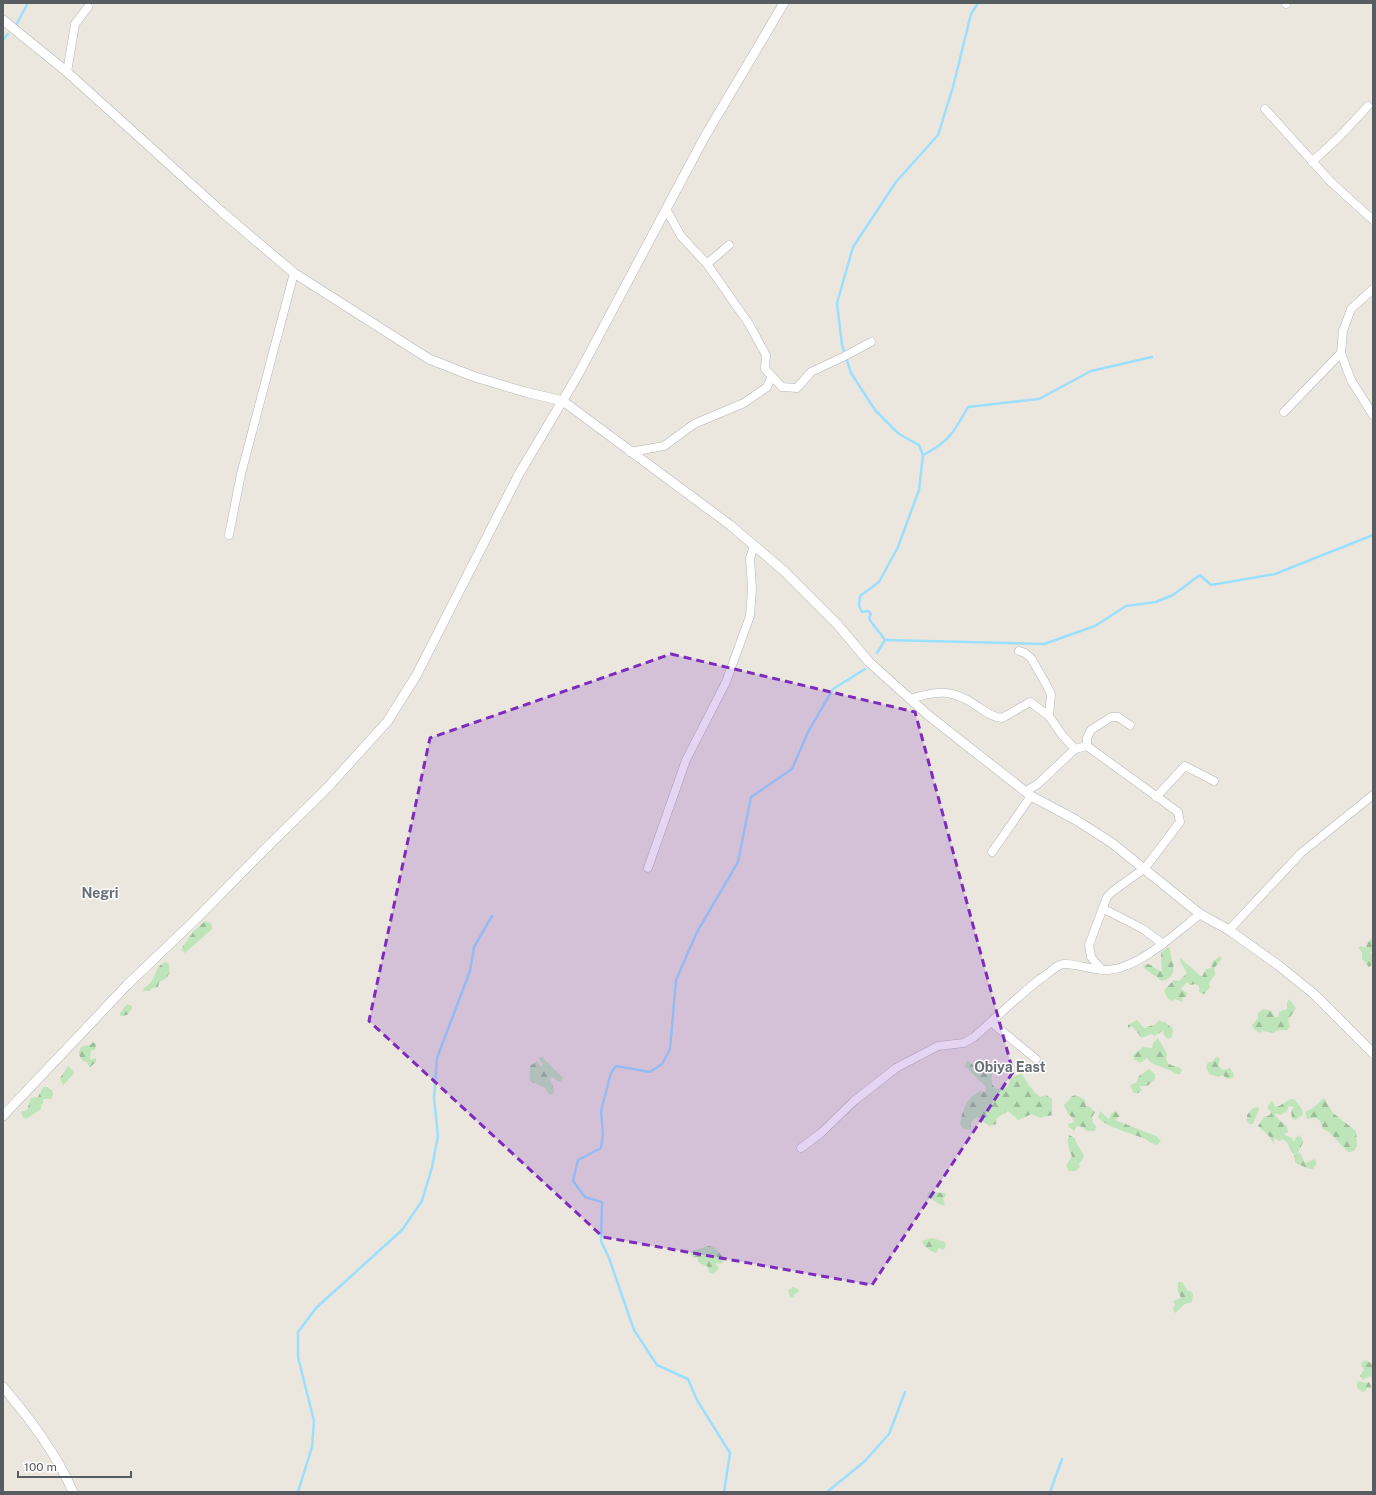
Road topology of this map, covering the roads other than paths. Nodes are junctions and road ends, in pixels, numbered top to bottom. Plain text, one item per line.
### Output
1 (784, 3) edge
2 (88, 7) dead end
3 (3, 20) edge
4 (67, 72) junction
5 (1371, 106) edge
6 (1265, 109) dead end
7 (1312, 162) junction
8 (666, 209) junction
9 (1373, 220) edge
10 (729, 245) dead end
11 (706, 264) junction
12 (294, 273) junction
13 (1373, 289) edge
14 (871, 342) dead end
15 (1341, 353) junction
16 (771, 378) junction
17 (767, 387) junction
18 (782, 388) junction
19 (563, 401) junction
20 (1284, 412) dead end
21 (1373, 415) edge
22 (630, 452) junction
23 (229, 535) dead end
24 (754, 546) junction
25 (1019, 651) dead end
26 (910, 699) junction
27 (1049, 716) junction
28 (1130, 725) dead end
29 (1087, 746) junction
30 (1076, 749) junction
31 (1214, 781) dead end
32 (1029, 794) junction
33 (1373, 795) edge
34 (1156, 797) junction
35 (992, 852) dead end
36 (648, 868) dead end
37 (1146, 868) junction
38 (1104, 909) junction
39 (1200, 914) junction
40 (1229, 930) junction
41 (1163, 944) junction
42 (1102, 970) junction
43 (991, 1022) junction
44 (1373, 1053) edge
45 (1036, 1059) dead end
46 (3, 1116) edge
47 (801, 1148) dead end
48 (3, 1387) edge
49 (73, 1492) edge

1 - 8 street
2 - 4 street
3 - 4 street
4 - 12 street
5 - 7 street
6 - 7 street
7 - 9 street
8 - 11 street
8 - 19 street
10 - 11 street
11 - 16 street
12 - 19 street
12 - 23 street
13 - 15 street
14 - 18 street
15 - 20 street
15 - 21 street
16 - 17 street
16 - 18 street
17 - 18 street
17 - 22 street
19 - 22 street
19 - 46 street
22 - 24 street
24 - 26 street
24 - 36 street
25 - 27 street
26 - 27 street
26 - 32 street
27 - 30 street
28 - 29 street
29 - 30 street
29 - 34 street
30 - 32 street
31 - 34 street
32 - 35 street
32 - 37 street
33 - 40 street
34 - 37 street
37 - 38 street
37 - 39 street
38 - 41 street
38 - 42 street
39 - 40 street
39 - 41 street
40 - 44 street
41 - 42 street
42 - 43 street
43 - 45 street
43 - 47 street
48 - 49 street

